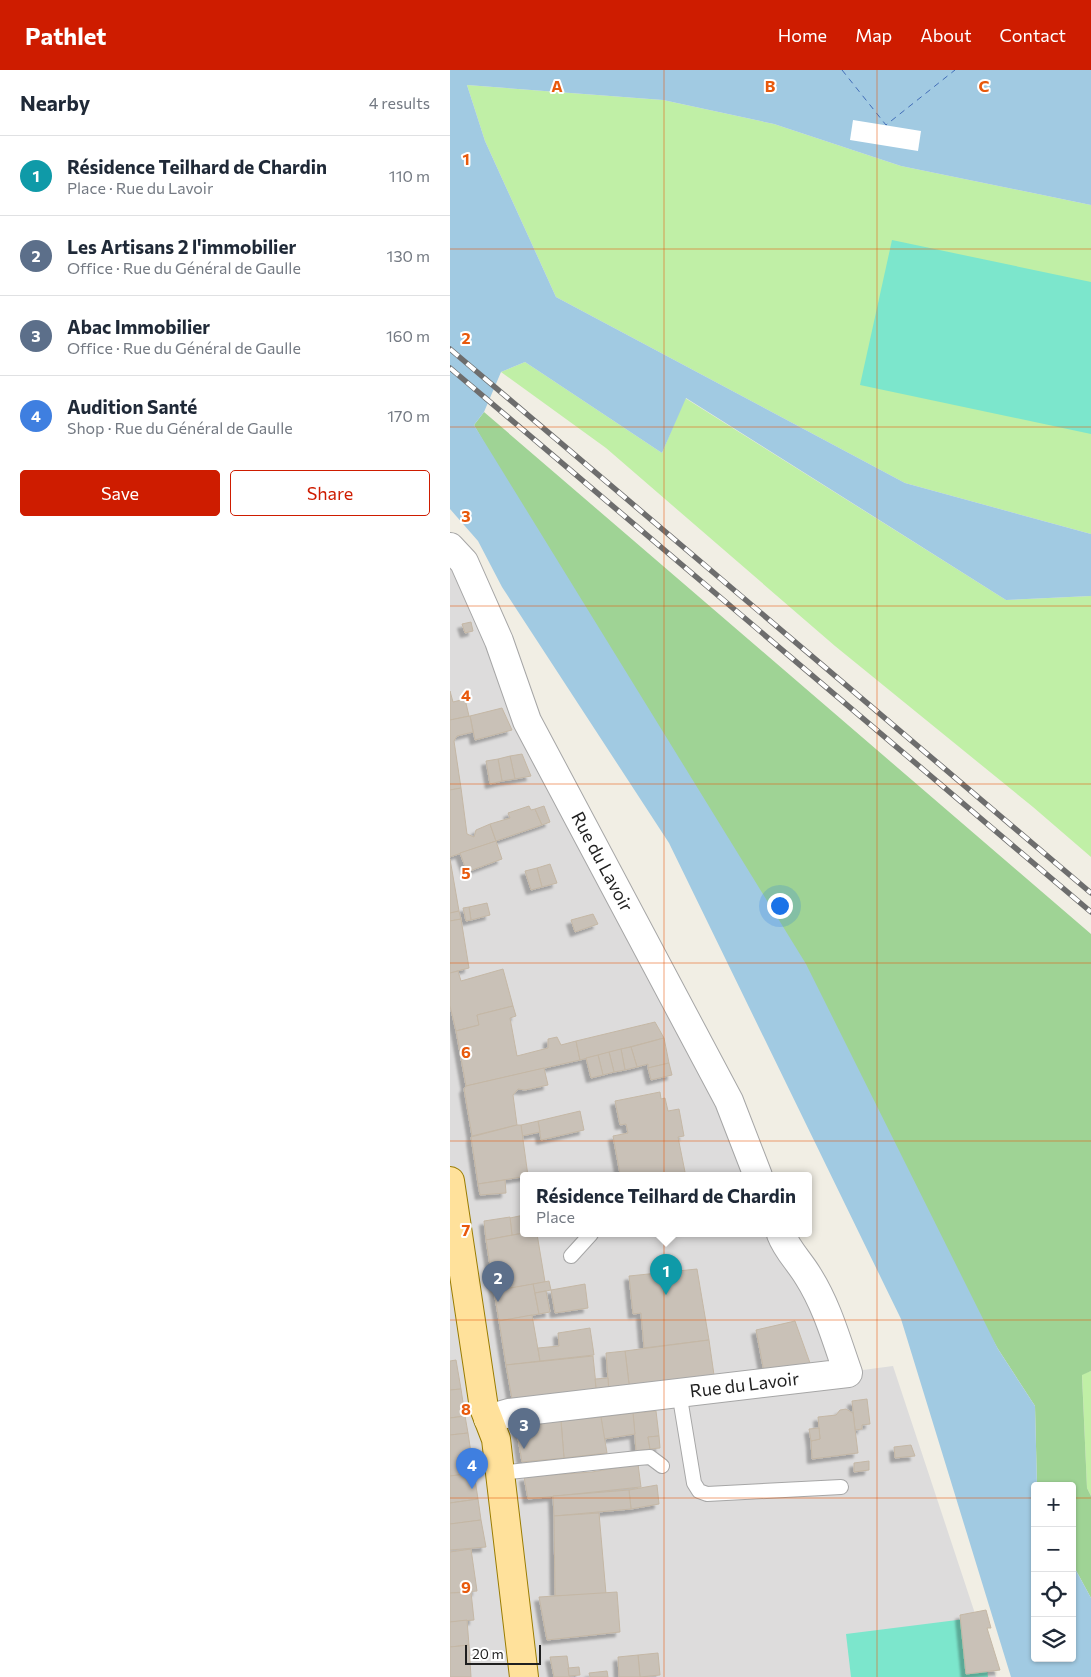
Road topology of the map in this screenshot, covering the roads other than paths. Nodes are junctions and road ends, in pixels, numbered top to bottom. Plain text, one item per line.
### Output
1 (450, 547) edge
2 (756, 1172) edge
3 (450, 1181) edge
4 (587, 1237) edge
5 (781, 1237) edge
6 (571, 1256) dead end
7 (679, 1392) junction
8 (488, 1419) junction
9 (662, 1466) dead end
10 (500, 1473) junction
11 (841, 1487) dead end
12 (524, 1677) edge

1 - 2 street, Rue du Lavoir
3 - 8 main road
4 - 6 lane
5 - 7 street, Rue du Lavoir
7 - 8 street, Rue du Lavoir
7 - 11 lane
8 - 10 main road
9 - 10 lane
10 - 12 main road

